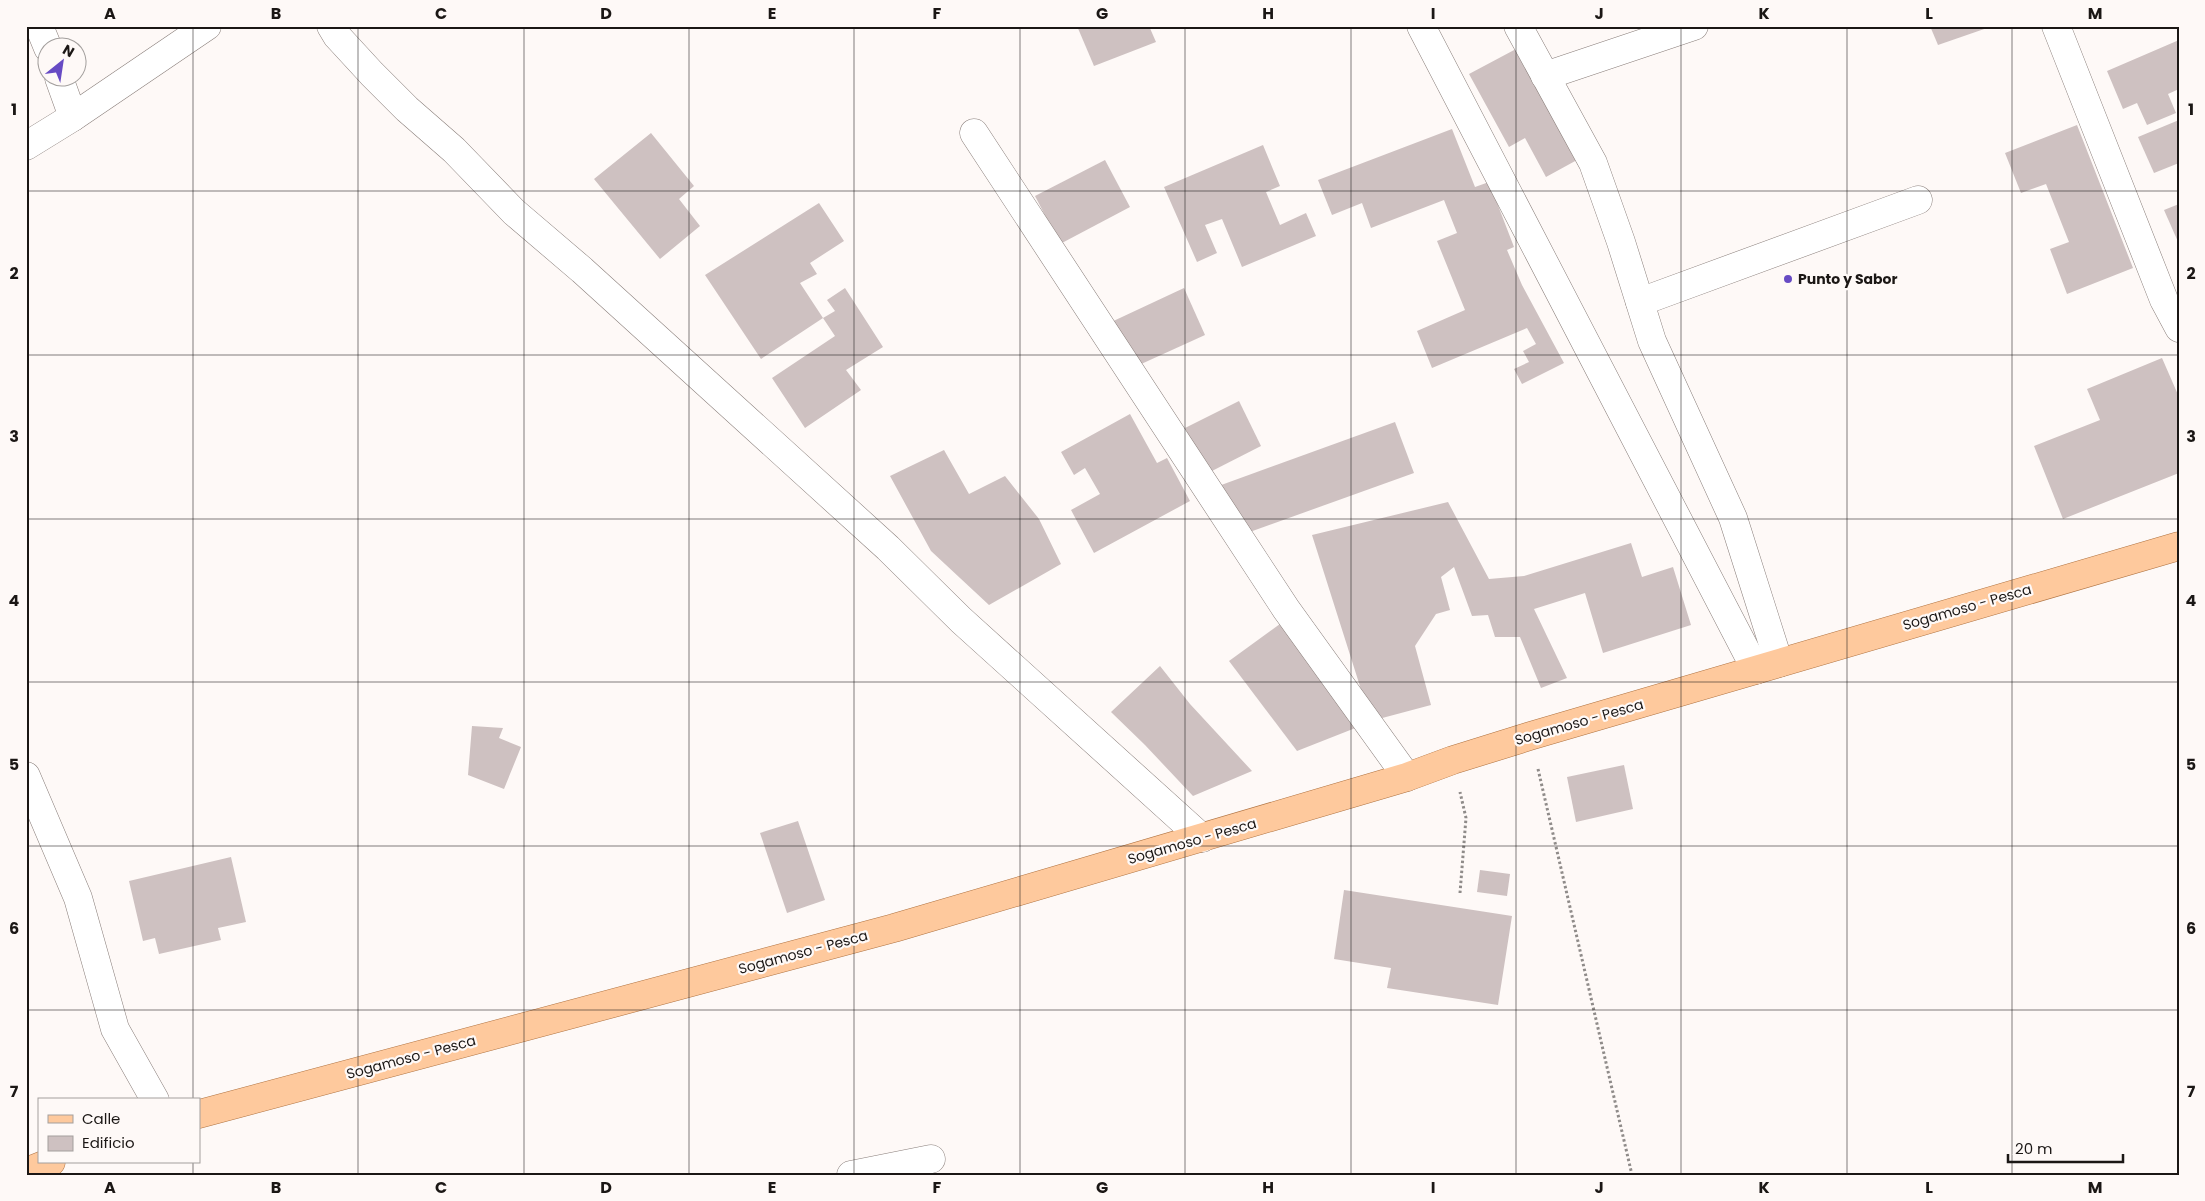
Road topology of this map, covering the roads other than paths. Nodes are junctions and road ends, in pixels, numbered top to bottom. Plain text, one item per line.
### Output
1 (39, 26) edge
2 (207, 26) edge
3 (332, 26) edge
4 (1421, 26) edge
5 (1518, 26) edge
6 (1694, 26) edge
7 (2056, 26) edge
8 (44, 38) edge
9 (1545, 76) junction
10 (62, 88) edge
11 (73, 117) junction
12 (974, 133) dead end
13 (26, 146) edge
14 (1918, 200) dead end
15 (1640, 302) junction
16 (2179, 328) edge
17 (2179, 546) edge
18 (1768, 667) junction
19 (26, 776) edge
20 (1407, 777) junction
21 (1202, 838) junction
22 (154, 1098) edge
23 (200, 1114) edge
24 (931, 1159) dead end
25 (45, 1164) edge
26 (26, 1172) edge
27 (851, 1175) edge

1 - 8 street
2 - 11 street
3 - 21 street
4 - 18 street
5 - 9 street
6 - 9 street
7 - 16 street
9 - 15 street
10 - 11 street
11 - 13 street
12 - 20 street
14 - 15 street
15 - 18 street
17 - 18 main road, Sogamoso - Pesca
18 - 20 main road, Sogamoso - Pesca
19 - 22 street
20 - 21 main road, Sogamoso - Pesca
21 - 23 main road, Sogamoso - Pesca
24 - 27 street
25 - 26 main road

